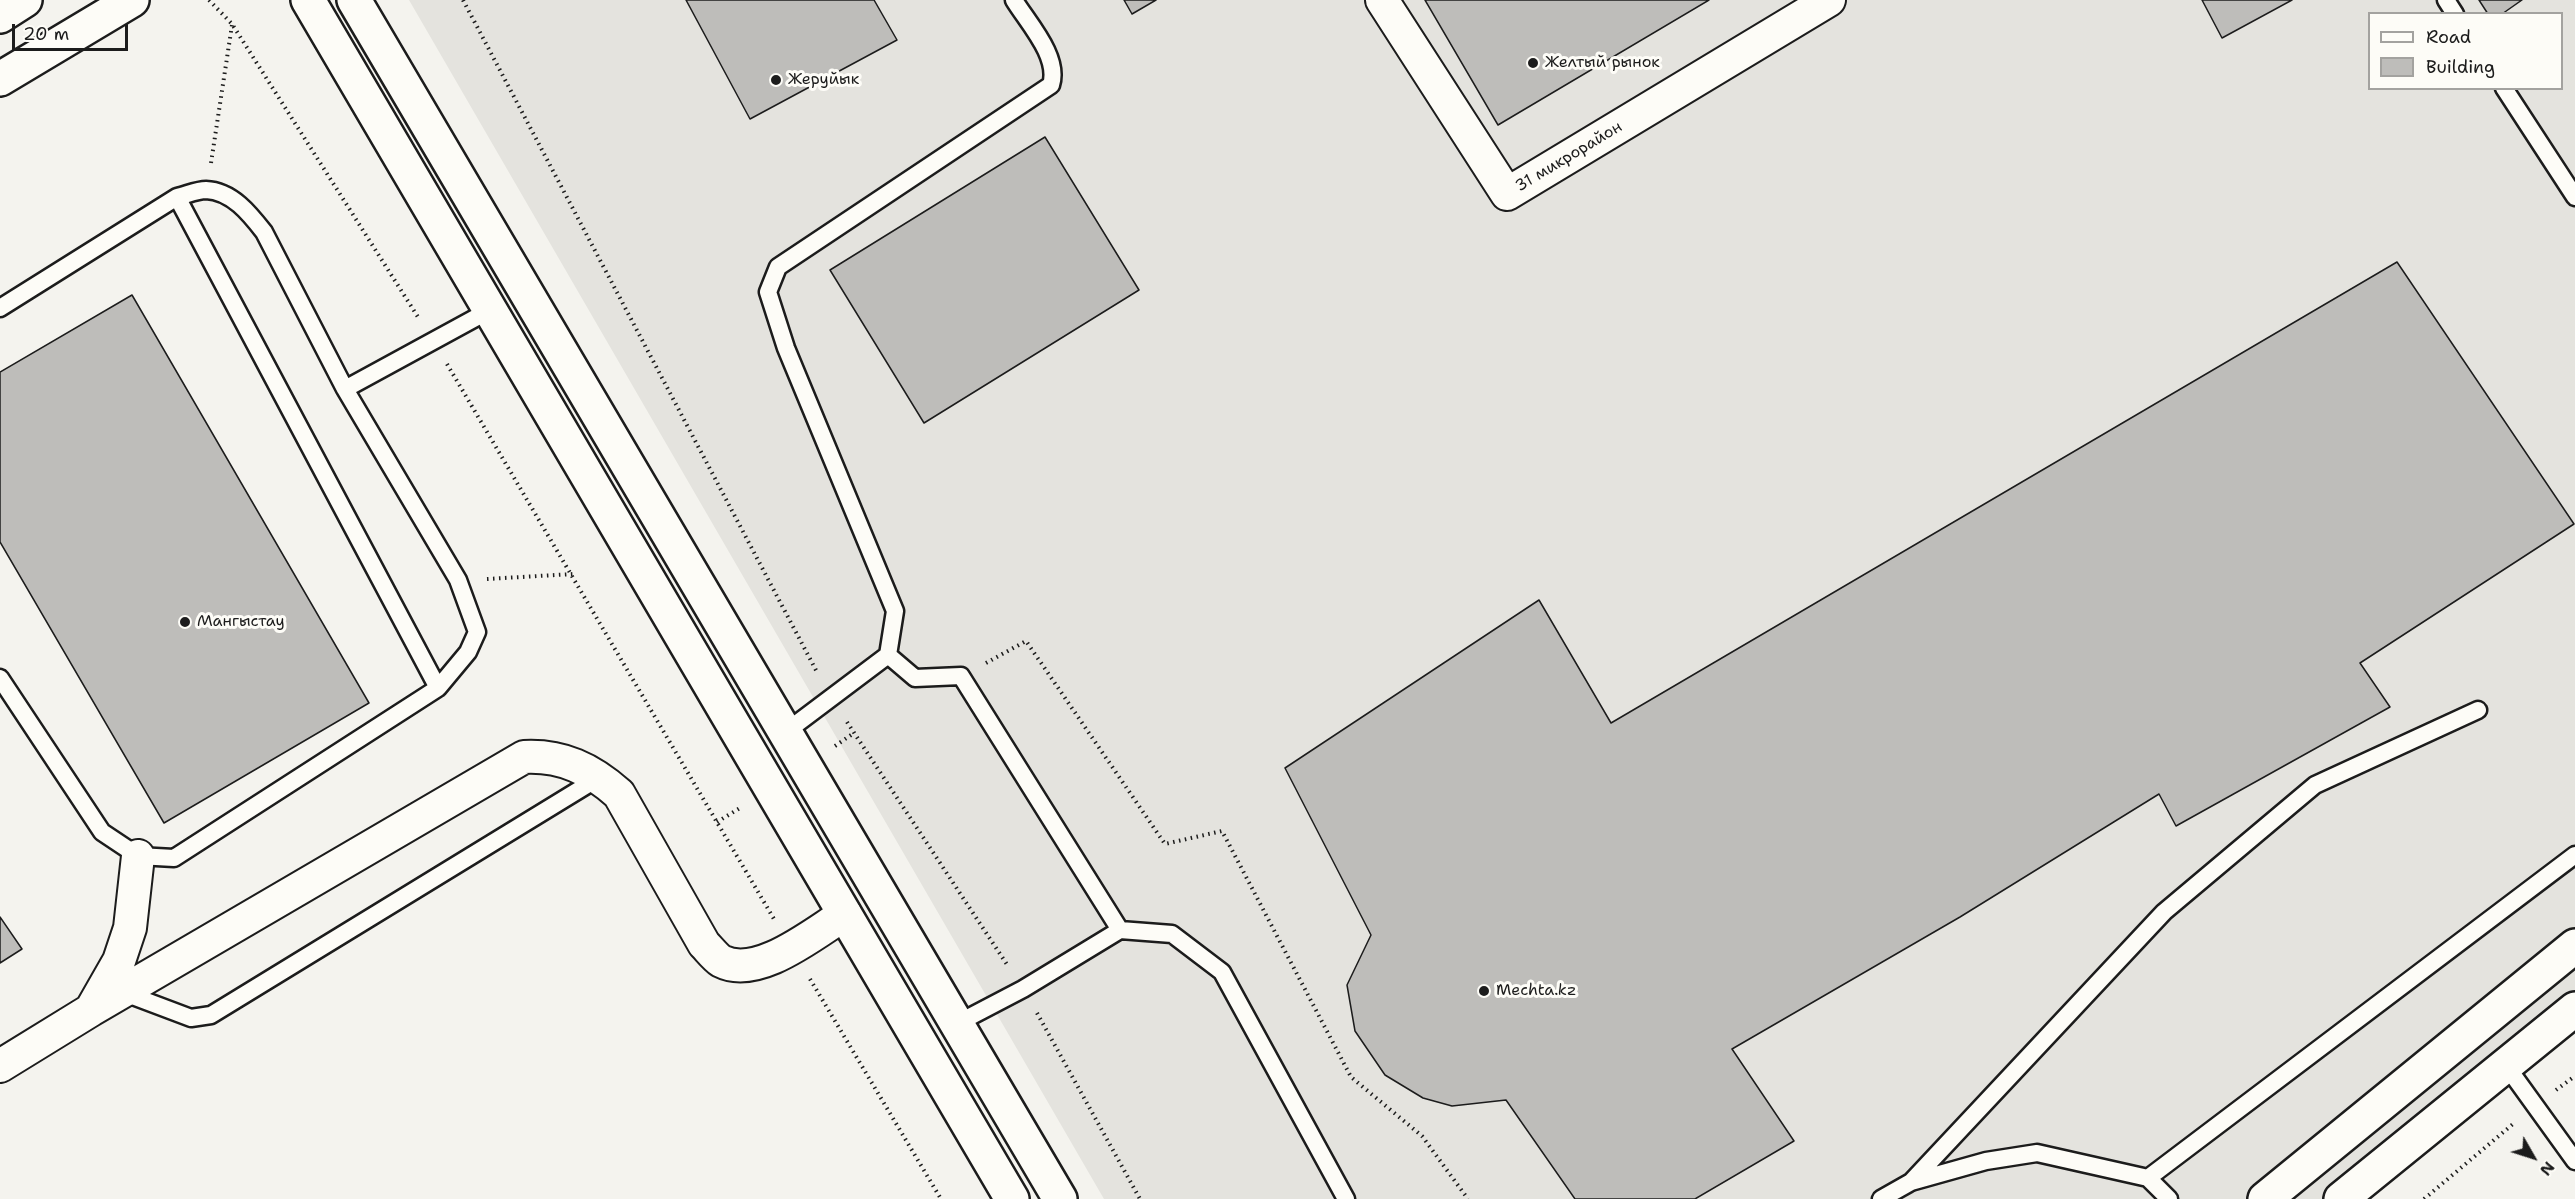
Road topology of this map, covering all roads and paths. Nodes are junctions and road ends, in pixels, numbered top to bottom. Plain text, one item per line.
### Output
1 (25, 0) edge
2 (132, 0) edge
3 (209, 0) edge
4 (308, 0) edge
5 (354, 0) edge
6 (463, 0) edge
7 (1014, 0) edge
8 (1382, 0) edge
9 (1829, 0) edge
10 (0, 16) edge
11 (232, 24) junction
12 (0, 79) edge
13 (2505, 90) edge
14 (207, 190) junction
15 (177, 197) junction
16 (2575, 197) edge
17 (0, 308) edge
18 (490, 310) junction
19 (433, 341) junction
20 (345, 389) junction
21 (573, 574) junction
22 (458, 580) junction
23 (888, 655) junction
24 (961, 676) junction
25 (0, 678) edge
26 (438, 688) junction
27 (831, 698) junction
28 (2478, 710) dead end
29 (787, 731) junction
30 (600, 777) junction
31 (2575, 855) edge
32 (138, 856) junction
33 (845, 914) junction
34 (1120, 930) junction
35 (2575, 946) edge
36 (791, 947) junction
37 (1023, 989) junction
38 (122, 992) junction
39 (2575, 1009) edge
40 (91, 1010) junction
41 (958, 1023) junction
42 (2505, 1064) junction
43 (0, 1066) edge
44 (2575, 1076) edge
45 (2534, 1107) junction
46 (2575, 1161) edge
47 (2148, 1178) junction
48 (1911, 1182) junction
49 (941, 1199) edge
50 (1012, 1199) edge
51 (1060, 1199) edge
52 (1140, 1199) edge
53 (1346, 1199) edge
54 (1468, 1199) edge
55 (1881, 1199) edge
56 (2169, 1199) edge
57 (2265, 1199) edge
58 (2341, 1199) edge
59 (2424, 1199) edge

1 - 10 main road
2 - 12 main road
3 - 11 path
4 - 18 main road
5 - 29 main road
6 - 27 path
7 - 23 lane
8 - 9 street, 31 микрорайон
11 - 14 path
11 - 19 path
13 - 16 lane
14 - 15 lane
14 - 20 lane
15 - 17 lane
15 - 26 lane
18 - 19 lane
18 - 33 main road
19 - 20 lane
19 - 21 path
20 - 22 lane
21 - 22 path
21 - 36 path
22 - 26 lane
23 - 24 lane
23 - 27 lane
24 - 34 lane
24 - 54 path
25 - 32 lane
26 - 32 lane
27 - 29 lane
27 - 37 path
28 - 48 lane
29 - 41 main road
30 - 36 street
30 - 38 street
30 - 38 lane
31 - 47 lane
32 - 40 street
33 - 36 street
33 - 50 main road
34 - 37 lane
34 - 53 lane
35 - 57 main road
36 - 49 path
37 - 41 lane
37 - 52 path
38 - 40 street
39 - 42 main road
40 - 43 street
41 - 51 main road
42 - 45 lane
42 - 58 main road
44 - 45 path
45 - 46 lane
45 - 59 path
47 - 48 lane
47 - 56 lane
48 - 55 lane

